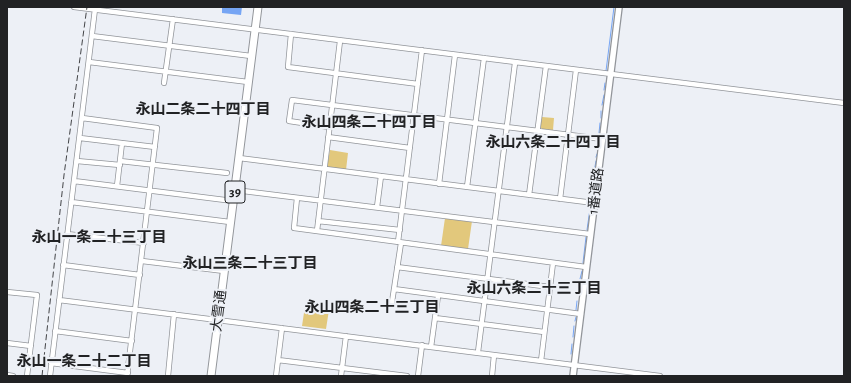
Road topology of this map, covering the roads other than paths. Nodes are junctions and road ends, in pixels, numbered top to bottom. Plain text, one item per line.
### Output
1 (74, 7) edge
2 (258, 7) edge
3 (619, 7) edge
4 (95, 10) junction
5 (173, 19) junction
6 (255, 30) junction
7 (291, 34) junction
8 (92, 36) junction
9 (340, 41) junction
10 (169, 46) junction
11 (422, 50) junction
12 (454, 55) junction
13 (251, 56) junction
14 (484, 58) junction
15 (89, 62) junction
16 (515, 63) junction
17 (546, 66) junction
18 (576, 70) junction
19 (166, 71) junction
20 (336, 73) junction
21 (610, 74) junction
22 (248, 82) junction
23 (164, 83) dead end
24 (418, 84) junction
25 (844, 103) edge
26 (332, 105) junction
27 (414, 116) junction
28 (82, 118) junction
29 (446, 120) junction
30 (476, 123) junction
31 (330, 127) junction
32 (507, 127) junction
33 (538, 131) junction
34 (568, 135) junction
35 (328, 137) junction
36 (80, 138) junction
37 (602, 139) junction
38 (122, 143) junction
39 (155, 146) junction
40 (410, 148) junction
41 (239, 158) junction
42 (77, 160) junction
43 (120, 163) junction
44 (154, 165) junction
45 (324, 169) junction
46 (227, 173) dead end
47 (381, 176) junction
48 (406, 180) junction
49 (74, 181) junction
50 (439, 184) junction
51 (117, 186) junction
52 (468, 187) junction
53 (151, 190) junction
54 (235, 190) junction
55 (498, 191) junction
56 (530, 195) junction
57 (297, 198) junction
58 (560, 199) junction
59 (233, 201) junction
60 (320, 201) junction
61 (72, 202) junction
62 (594, 204) junction
63 (377, 207) junction
64 (402, 211) junction
65 (148, 212) junction
66 (318, 220) junction
67 (230, 222) junction
68 (494, 222) junction
69 (400, 230) junction
70 (317, 231) junction
71 (67, 234) junction
72 (590, 234) junction
73 (400, 242) junction
74 (144, 244) junction
75 (490, 255) junction
76 (142, 261) junction
77 (553, 263) junction
78 (63, 266) junction
79 (397, 267) junction
80 (586, 267) junction
81 (224, 271) junction
82 (140, 275) junction
83 (487, 278) junction
84 (550, 287) junction
85 (394, 289) junction
86 (7, 292) edge
87 (438, 296) junction
88 (59, 300) junction
89 (484, 301) junction
90 (392, 302) dead end
91 (136, 310) junction
92 (547, 310) junction
93 (174, 314) junction
94 (580, 314) junction
95 (435, 318) junction
96 (218, 320) junction
97 (481, 324) junction
98 (282, 328) junction
99 (55, 331) junction
100 (544, 332) junction
101 (346, 336) junction
102 (132, 341) junction
103 (7, 343) edge
104 (422, 345) junction
105 (31, 346) junction
106 (431, 347) junction
107 (478, 352) junction
108 (494, 355) junction
109 (278, 360) junction
110 (541, 361) junction
111 (51, 363) junction
112 (574, 365) junction
113 (342, 368) junction
114 (127, 374) edge
115 (7, 375) edge
116 (14, 376) edge
117 (27, 376) edge
118 (50, 376) edge
119 (168, 376) edge
120 (211, 376) edge
121 (276, 376) edge
122 (341, 376) edge
123 (407, 376) edge
124 (418, 376) edge
125 (492, 376) edge
126 (573, 376) edge
127 (660, 376) edge

1 - 4 street
2 - 6 highway, 大雪通 / 39
3 - 21 street, 1番道路
4 - 5 street
4 - 8 street
5 - 6 street
5 - 10 street
6 - 7 street
6 - 13 highway, 大雪通 / 39
7 - 9 street
7 - 20 street
8 - 10 street
8 - 15 street
9 - 11 street
9 - 20 street
10 - 13 street
10 - 19 street
11 - 12 street
11 - 24 street
12 - 14 street
12 - 29 street
13 - 22 highway, 大雪通 / 39
14 - 16 street
14 - 30 street
15 - 19 street
15 - 28 street
16 - 17 street
16 - 32 street
17 - 18 street
17 - 33 street
18 - 21 street
18 - 34 street
19 - 22 street
19 - 23 street
20 - 24 street
20 - 26 street
21 - 25 street
21 - 37 street, 1番道路
22 - 41 highway, 大雪通 / 39
24 - 27 street
26 - 27 street
26 - 31 street
26 - 31 street
27 - 29 street
27 - 40 street
28 - 36 street
28 - 39 street
29 - 30 street
29 - 50 street
30 - 32 street
30 - 52 street
31 - 35 street
32 - 33 street
32 - 55 street
33 - 34 street
33 - 56 street
34 - 37 street
34 - 58 street
35 - 40 street
35 - 45 street
36 - 38 street
36 - 42 street
37 - 62 street, 1番道路
38 - 39 street
38 - 43 street
39 - 44 street
40 - 48 street
41 - 45 street
41 - 54 highway, 大雪通 / 39
42 - 43 street
42 - 49 street
43 - 44 street
43 - 51 street
44 - 46 street
44 - 53 street
45 - 47 street
45 - 60 street
47 - 48 street
47 - 63 street
48 - 50 street
48 - 64 street
49 - 51 street
49 - 61 street
50 - 52 street
51 - 53 street
52 - 55 street
53 - 59 street
53 - 65 street
54 - 57 street
54 - 59 highway, 大雪通 / 39
55 - 56 street
55 - 68 street
56 - 58 street
57 - 60 street
57 - 70 street
58 - 62 street
59 - 67 highway, 大雪通 / 39
60 - 63 street
60 - 66 street
61 - 65 street
61 - 71 street
62 - 72 street, 1番道路
63 - 64 street
64 - 68 street
64 - 69 street
65 - 67 street
65 - 74 street
66 - 69 street
66 - 70 street
67 - 81 highway, 大雪通 / 39
68 - 72 street
68 - 75 street
69 - 73 street
70 - 73 street
71 - 74 street
71 - 78 street
72 - 80 street, 1番道路
73 - 75 street
73 - 79 street
74 - 76 street
75 - 77 street
75 - 83 street
76 - 81 street
76 - 82 street
77 - 80 street
77 - 84 street
78 - 82 street
78 - 88 street
79 - 83 street
79 - 85 street
80 - 94 street, 1番道路
81 - 96 highway, 大雪通 / 39
82 - 91 street
83 - 84 street
83 - 89 street
84 - 92 street
85 - 87 street
85 - 90 street
86 - 105 street
87 - 89 street
87 - 95 street
88 - 91 street
88 - 99 street
89 - 92 street
89 - 97 street
91 - 93 street
91 - 102 street
92 - 94 street
92 - 100 street
93 - 96 street
93 - 119 street
94 - 112 street, 1番道路
95 - 97 street
95 - 106 street
96 - 98 street
96 - 120 highway, 大雪通 / 39
97 - 100 street
97 - 107 street
98 - 101 street
98 - 109 street
99 - 102 street
99 - 111 street
100 - 110 street
101 - 104 street
101 - 113 street
102 - 114 street
103 - 105 street
104 - 106 street
104 - 124 street
105 - 117 street
106 - 107 street
107 - 108 street
108 - 110 street
108 - 125 street
109 - 113 street
109 - 121 street
110 - 112 street
111 - 114 street
111 - 118 street
112 - 126 street, 1番道路
112 - 127 street
113 - 122 street
113 - 123 street
115 - 116 street

